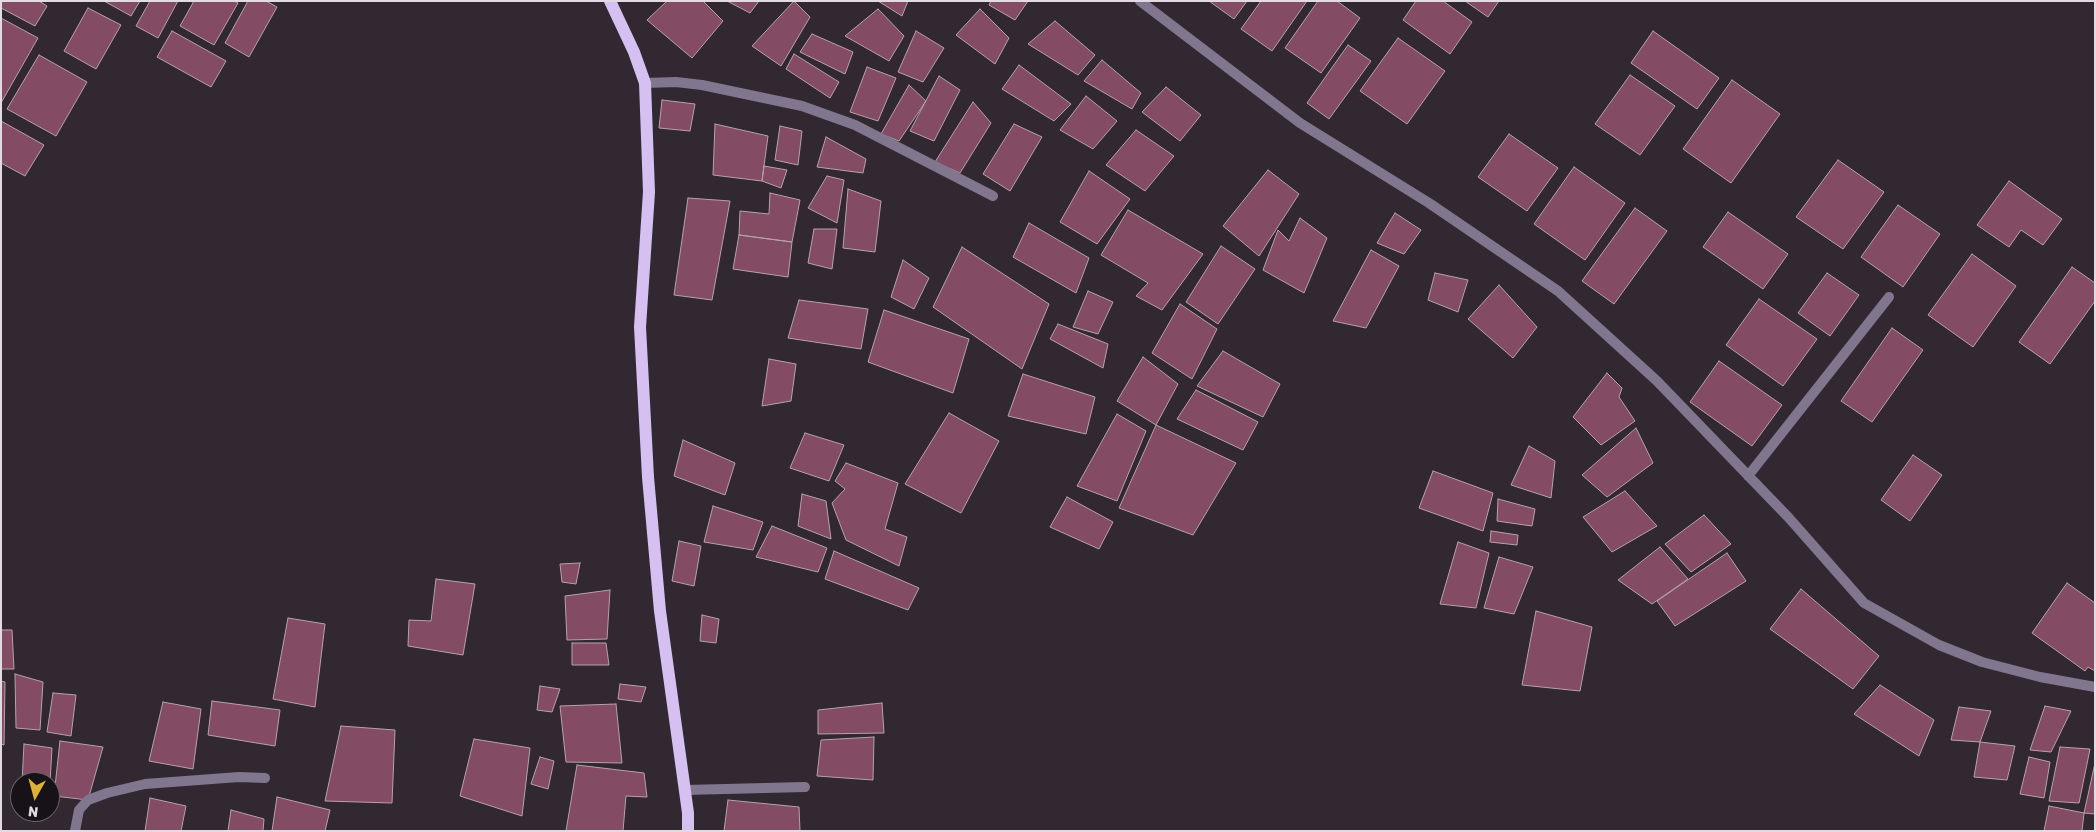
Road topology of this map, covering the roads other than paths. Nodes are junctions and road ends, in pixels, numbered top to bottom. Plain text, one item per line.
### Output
1 (610, 1) edge
2 (1140, 1) edge
3 (645, 83) junction
4 (993, 196) dead end
5 (1889, 297) dead end
6 (1748, 476) junction
7 (2095, 686) edge
8 (265, 778) dead end
9 (805, 787) dead end
10 (685, 790) junction
11 (75, 831) edge
12 (688, 831) edge

1 - 3 main road
2 - 6 street
3 - 4 street
3 - 10 main road
5 - 6 street
6 - 7 street
8 - 11 street
9 - 10 street
10 - 12 main road

